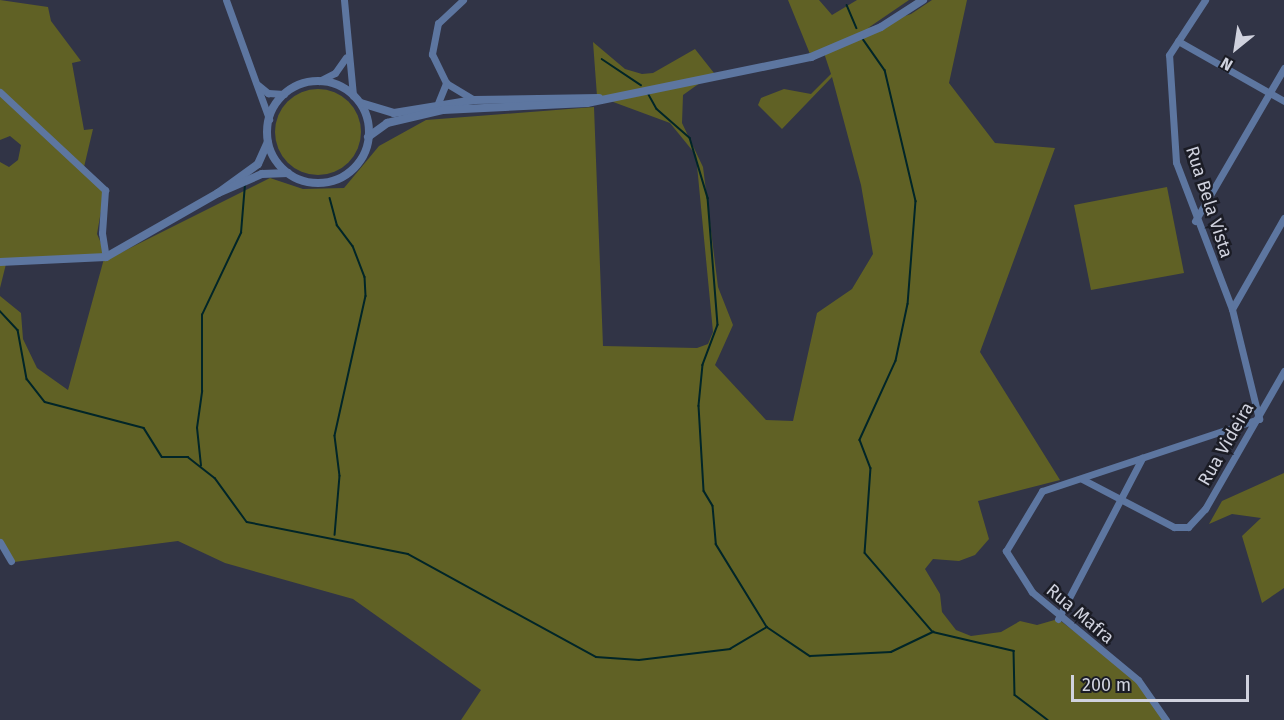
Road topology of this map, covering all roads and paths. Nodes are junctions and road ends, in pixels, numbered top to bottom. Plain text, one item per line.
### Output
1 (226, 0) edge
2 (344, 0) edge
3 (463, 0) edge
4 (923, 0) edge
5 (1205, 0) edge
6 (1178, 41) junction
7 (346, 57) junction
8 (1284, 68) edge
9 (319, 81) junction
10 (446, 83) junction
11 (258, 85) junction
12 (0, 92) edge
13 (1270, 93) junction
14 (284, 94) junction
15 (356, 98) junction
16 (599, 98) junction
17 (474, 100) junction
18 (1284, 101) edge
19 (438, 103) junction
20 (269, 119) junction
21 (368, 137) junction
22 (268, 142) junction
23 (288, 173) junction
24 (218, 193) junction
25 (1284, 218) edge
26 (1196, 221) junction
27 (106, 257) junction
28 (0, 262) edge
29 (1232, 309) junction
30 (1284, 371) edge
31 (1259, 419) junction
32 (1142, 458) junction
33 (1082, 479) junction
34 (1120, 496) junction
35 (0, 542) edge
36 (11, 561) dead end
37 (1058, 619) junction
38 (1166, 720) edge

1 - 11 street
2 - 7 street
3 - 10 street
4 - 16 street
5 - 6 street, Rua Bela Vista
6 - 13 street
6 - 26 street, Rua Bela Vista
7 - 9 street
7 - 15 street
8 - 13 street
9 - 14 street
9 - 15 street
10 - 17 street
10 - 19 street
11 - 14 street
11 - 20 street
12 - 27 street
13 - 18 street
13 - 26 street
14 - 20 street
15 - 19 street
15 - 21 street
16 - 17 street
16 - 21 street
17 - 19 street
20 - 22 street
21 - 23 street
22 - 23 street
22 - 24 street
23 - 24 street
24 - 27 street
25 - 29 street
26 - 29 street, Rua Bela Vista
27 - 28 street
29 - 31 street, Rua Bela Vista
30 - 31 street, Rua Videira
31 - 32 street
31 - 34 street, Rua Videira
32 - 33 street
32 - 34 street
33 - 34 street
33 - 37 street, Rua Mafra
34 - 37 street
35 - 36 street
37 - 38 street, Rua Mafra

